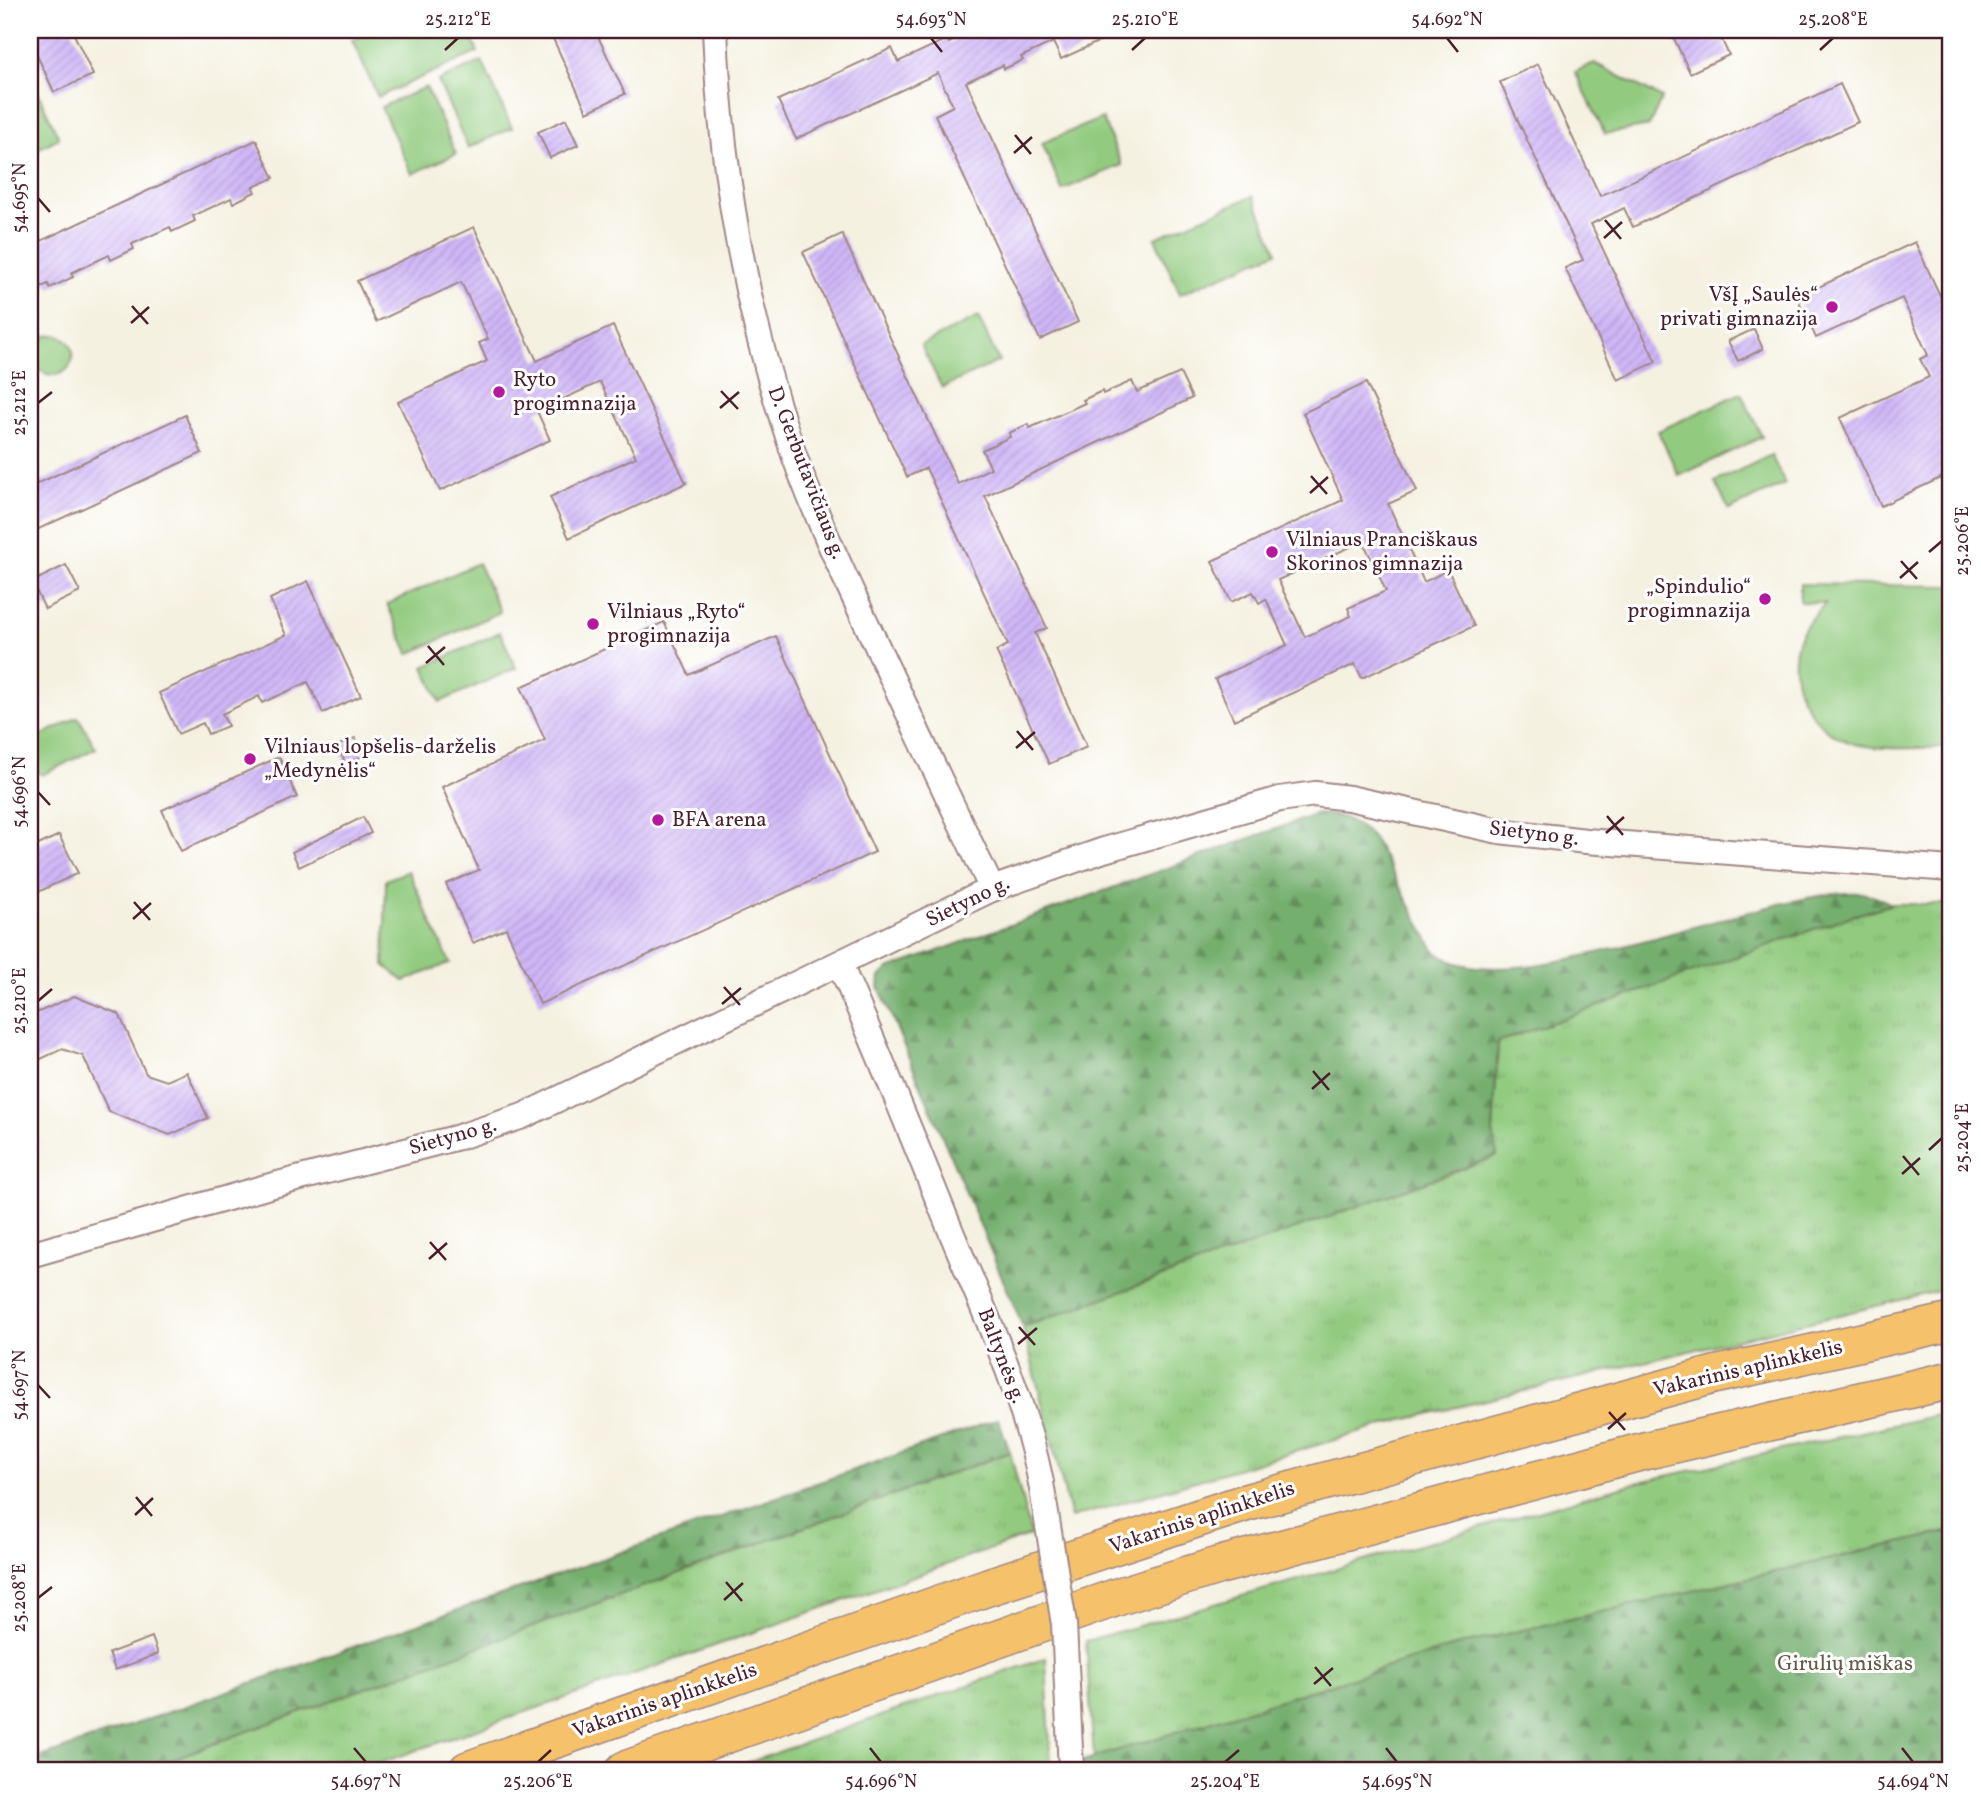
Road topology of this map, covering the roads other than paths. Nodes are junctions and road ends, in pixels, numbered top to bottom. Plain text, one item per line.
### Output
1 (715, 30) edge
2 (1951, 869) edge
3 (992, 889) junction
4 (840, 965) junction
5 (30, 1255) edge
6 (1951, 1322) edge
7 (1951, 1380) edge
8 (468, 1770) edge
9 (625, 1770) edge
10 (1071, 1770) edge

1 - 3 street, D. Gerbutavičiaus g.
2 - 3 street, Sietyno g.
3 - 4 street, Sietyno g.
4 - 5 street, Sietyno g.
4 - 10 street, Baltynės g., bridge
6 - 8 highway, Vakarinis aplinkkelis
7 - 9 highway

